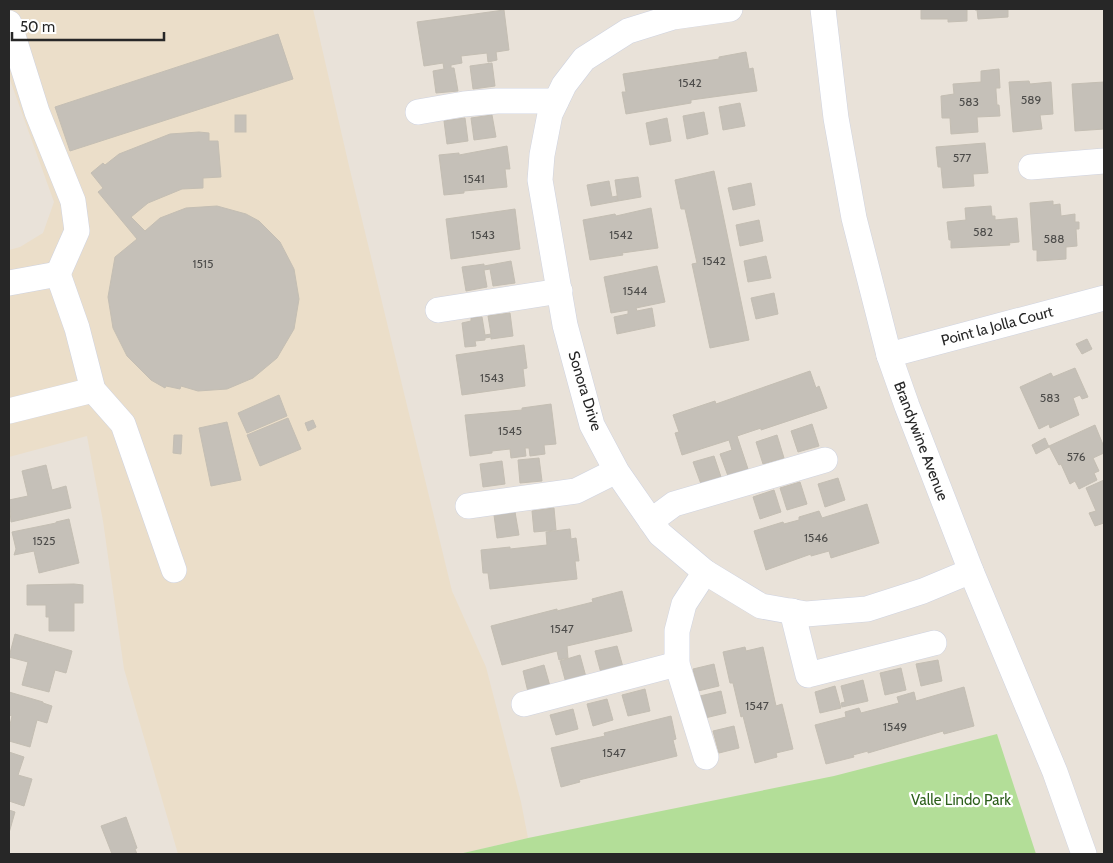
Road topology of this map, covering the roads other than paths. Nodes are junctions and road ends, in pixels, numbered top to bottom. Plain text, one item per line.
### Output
1 (730, 9) edge
2 (823, 9) edge
3 (673, 13) edge
4 (9, 23) edge
5 (556, 100) junction
6 (418, 112) dead end
7 (1104, 161) edge
8 (1031, 167) dead end
9 (58, 274) junction
10 (9, 283) edge
11 (560, 291) junction
12 (1104, 298) edge
13 (438, 310) dead end
14 (890, 354) junction
15 (82, 393) junction
16 (9, 411) edge
17 (825, 460) dead end
18 (616, 471) junction
19 (468, 506) dead end
20 (651, 521) junction
21 (174, 570) dead end
22 (971, 571) junction
23 (705, 572) junction
24 (792, 611) junction
25 (934, 644) dead end
26 (677, 664) junction
27 (524, 704) dead end
28 (706, 757) dead end
29 (1084, 854) edge

1 - 3 street, Sonora Drive
2 - 14 street, Brandywine Avenue
3 - 5 street, Sonora Drive
4 - 9 street
5 - 6 street
5 - 11 street, Sonora Drive
7 - 8 street
9 - 10 street
9 - 15 street
11 - 13 street
11 - 18 street, Sonora Drive
12 - 14 street, Point la Jolla Court
14 - 22 street, Brandywine Avenue
15 - 16 street
15 - 21 street
17 - 20 street
18 - 19 street
18 - 20 street, Sonora Drive
20 - 23 street, Sonora Drive
22 - 24 street, Sonora Drive
22 - 29 street, Brandywine Avenue
23 - 24 street, Sonora Drive
23 - 26 street
24 - 25 street
26 - 27 street
26 - 28 street

